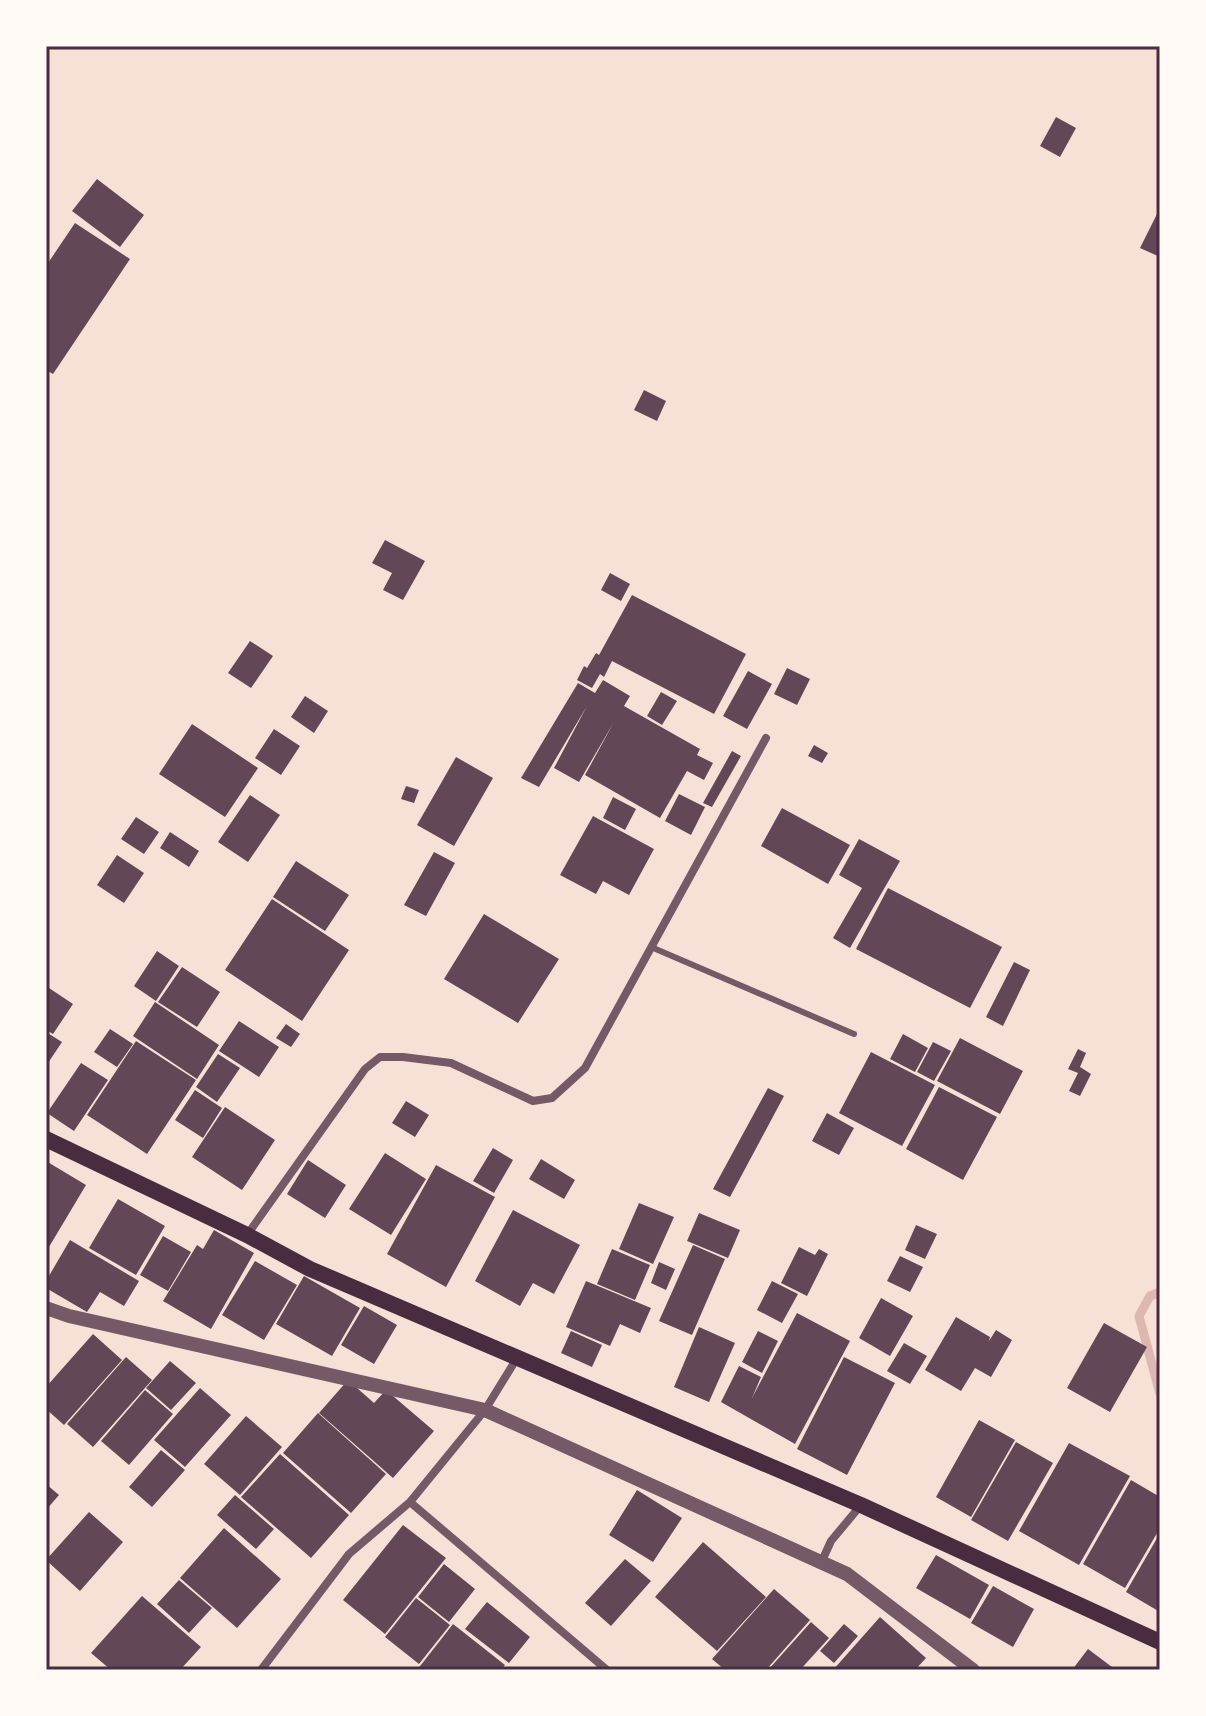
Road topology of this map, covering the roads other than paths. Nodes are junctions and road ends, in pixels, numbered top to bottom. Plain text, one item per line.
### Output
1 (766, 738) dead end
2 (651, 947) junction
3 (854, 1034) dead end
4 (46, 1139) edge
5 (247, 1235) junction
6 (46, 1308) edge
7 (517, 1358) junction
8 (485, 1410) junction
9 (410, 1502) junction
10 (861, 1505) junction
11 (821, 1563) junction
12 (1160, 1642) edge
13 (261, 1670) edge
14 (607, 1670) edge
15 (973, 1670) edge

1 - 2 street
2 - 3 lane
2 - 5 street
4 - 5 main road
5 - 7 main road
6 - 8 street
7 - 8 street
7 - 10 main road
8 - 9 street
8 - 11 street
9 - 13 street
9 - 14 street
10 - 11 street
10 - 12 main road
11 - 15 street

